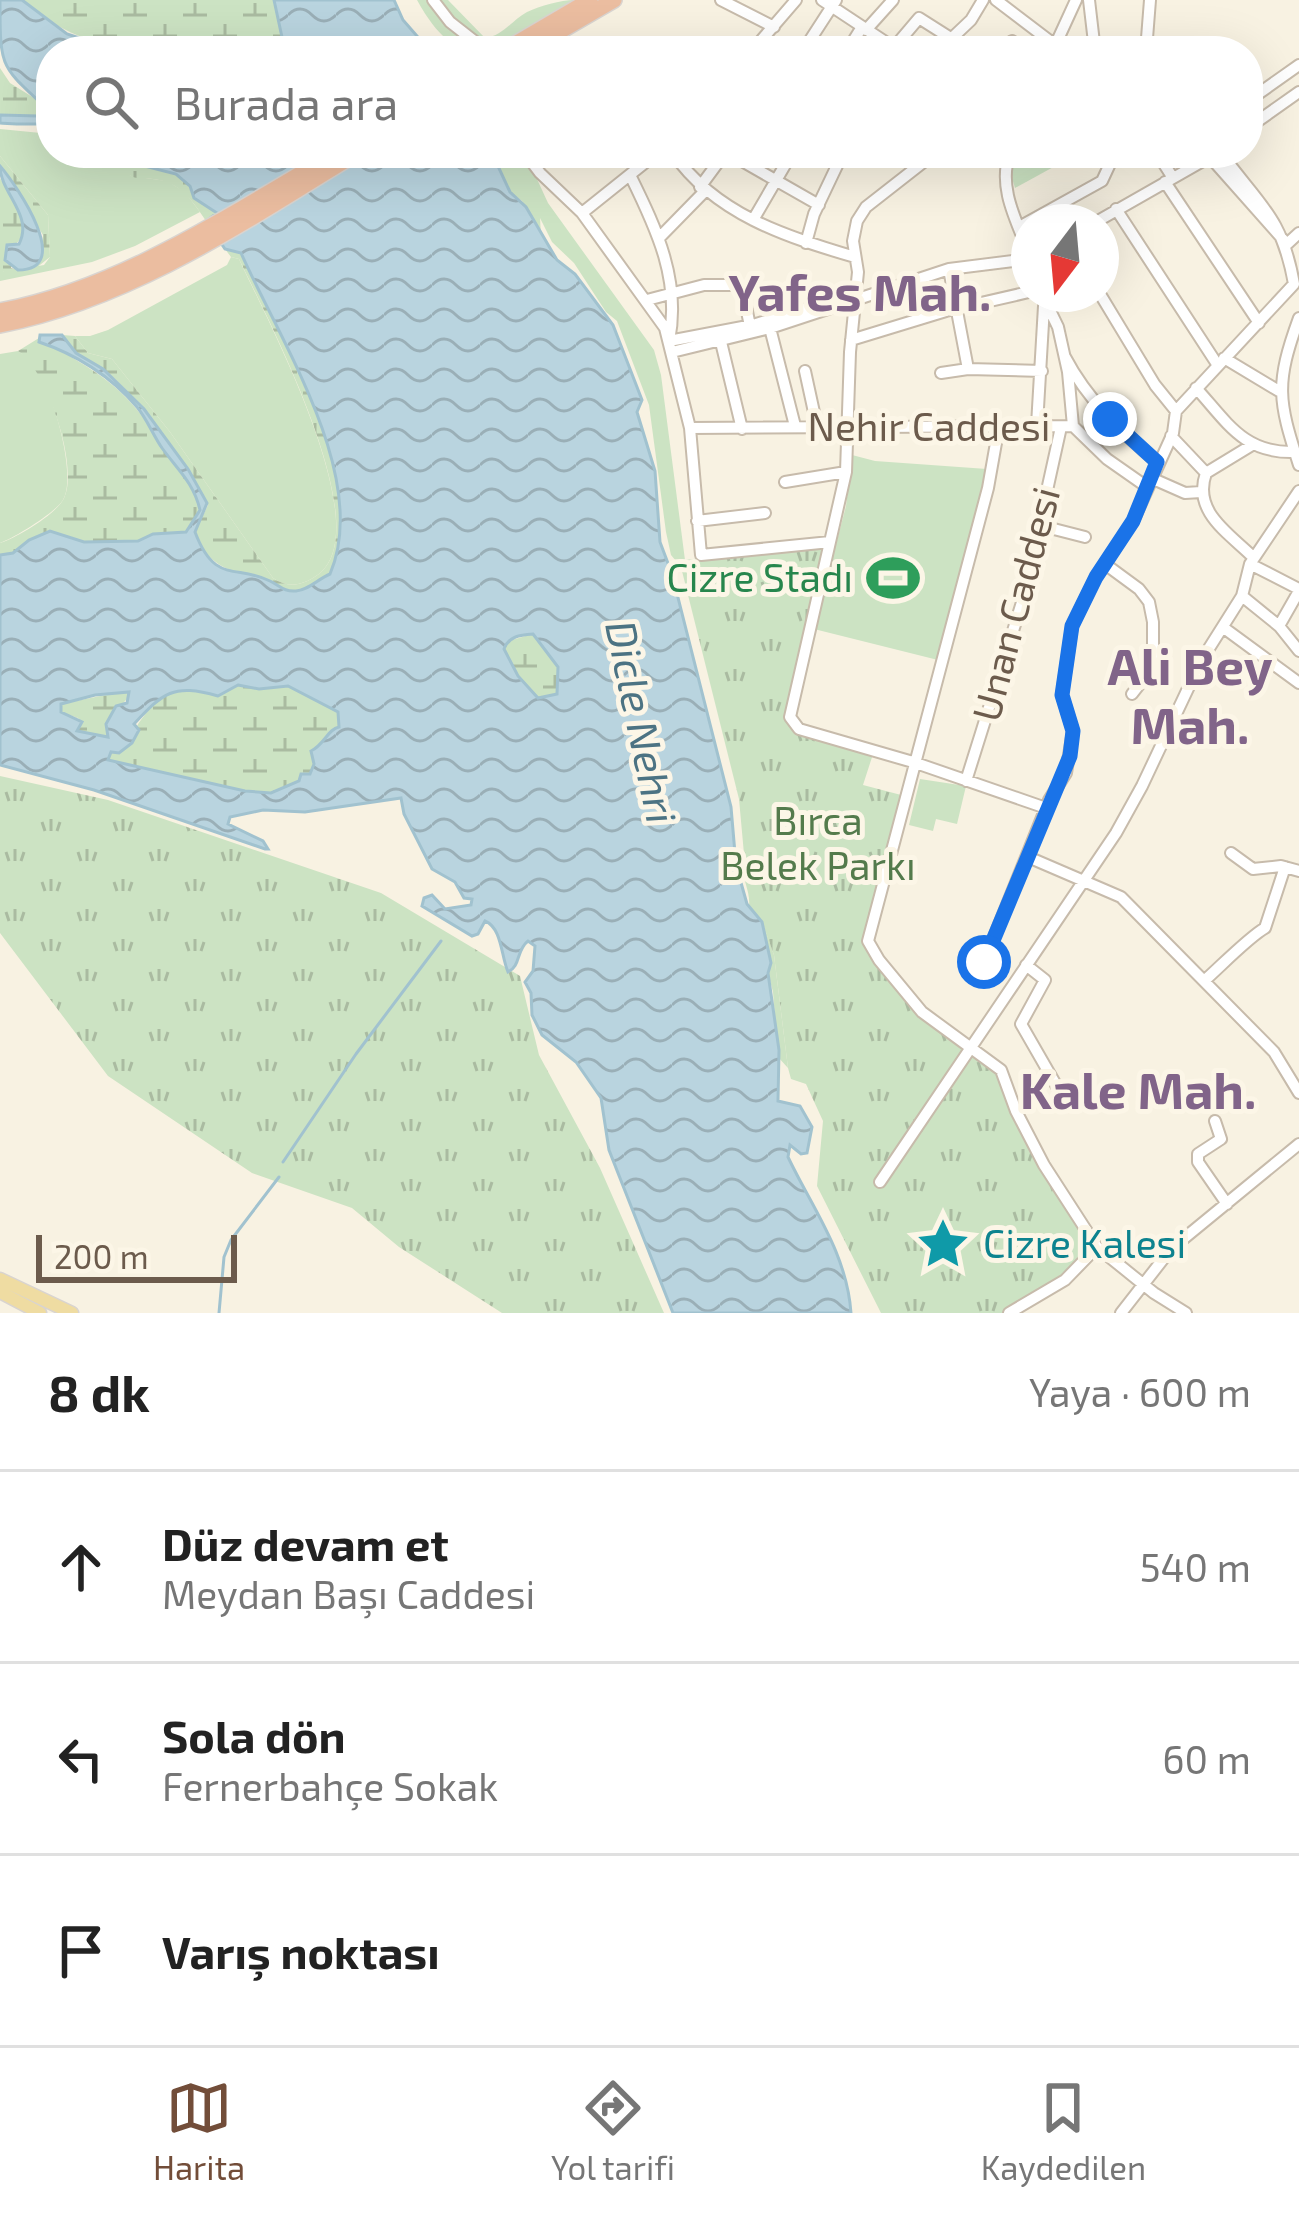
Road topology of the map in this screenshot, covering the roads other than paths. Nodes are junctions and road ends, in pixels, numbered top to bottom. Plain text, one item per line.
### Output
1 (433, 0) edge
2 (590, 0) edge
3 (614, 0) edge
4 (722, 0) edge
5 (796, 0) edge
6 (893, 0) edge
7 (983, 0) edge
8 (996, 0) edge
9 (1076, 0) edge
10 (1089, 0) edge
11 (1150, 0) edge
12 (830, 2) edge
13 (774, 27) junction
14 (864, 29) junction
15 (468, 36) edge
16 (529, 36) edge
17 (552, 36) edge
18 (766, 36) edge
19 (811, 36) edge
20 (859, 36) edge
21 (874, 36) edge
22 (905, 36) edge
23 (949, 36) edge
24 (954, 36) edge
25 (1040, 36) edge
26 (1062, 36) edge
27 (1093, 36) edge
28 (1147, 36) edge
29 (1299, 65) edge
30 (1263, 90) edge
31 (1299, 92) edge
32 (1263, 117) edge
33 (313, 168) edge
34 (330, 168) edge
35 (536, 168) edge
36 (641, 168) edge
37 (686, 168) edge
38 (716, 168) edge
39 (753, 168) edge
40 (783, 168) edge
41 (836, 168) edge
42 (916, 168) edge
43 (1006, 168) edge
44 (1108, 168) edge
45 (1164, 168) edge
46 (1192, 168) edge
47 (1226, 168) edge
48 (631, 177) junction
49 (1169, 180) junction
50 (776, 181) junction
51 (703, 189) junction
52 (1060, 204) edge
53 (819, 205) junction
54 (1011, 205) edge
55 (1119, 207) edge
56 (582, 213) junction
57 (1119, 213) edge
58 (753, 220) junction
59 (212, 233) junction
60 (1299, 233) edge
61 (660, 237) junction
62 (806, 243) junction
63 (1287, 244) junction
64 (855, 257) junction
65 (1011, 258) edge
66 (949, 269) junction
67 (1297, 286) edge
68 (673, 291) junction
69 (857, 296) junction
70 (1011, 296) edge
71 (647, 300) junction
72 (957, 309) junction
73 (0, 311) edge
74 (1043, 312) edge
75 (1050, 312) edge
76 (1111, 312) edge
77 (1299, 319) edge
78 (1259, 323) junction
79 (0, 326) edge
80 (750, 326) junction
81 (770, 328) junction
82 (851, 340) junction
83 (722, 341) junction
84 (670, 347) junction
85 (1065, 357) junction
86 (1221, 361) junction
87 (968, 369) junction
88 (805, 371) dead end
89 (1042, 371) junction
90 (940, 373) dead end
91 (1196, 388) junction
92 (1279, 391) junction
93 (1176, 411) junction
94 (849, 425) junction
95 (1036, 425) junction
96 (795, 426) junction
97 (817, 426) junction
98 (999, 426) junction
99 (1067, 427) junction
100 (690, 428) junction
101 (742, 429) junction
102 (1172, 436) junction
103 (1252, 445) junction
104 (1297, 459) edge
105 (1157, 462) junction
106 (846, 472) junction
107 (1206, 473) junction
108 (784, 482) dead end
109 (1149, 482) junction
110 (1299, 490) edge
111 (1201, 492) junction
112 (765, 513) dead end
113 (697, 521) junction
114 (1042, 526) junction
115 (1085, 537) dead end
116 (830, 542) junction
117 (1252, 561) junction
118 (1106, 564) junction
119 (1299, 590) edge
120 (1242, 596) junction
121 (1279, 626) junction
122 (1225, 628) junction
123 (1299, 651) edge
124 (1299, 683) edge
125 (1132, 694) dead end
126 (913, 763) junction
127 (966, 781) junction
128 (1046, 808) junction
129 (1231, 853) dead end
130 (1028, 857) junction
131 (1285, 867) junction
132 (1299, 871) edge
133 (1087, 880) junction
134 (984, 962) dead end
135 (1026, 965) junction
136 (1204, 980) junction
137 (973, 1047) junction
138 (1299, 1093) edge
139 (1066, 1104) dead end
140 (1216, 1121) dead end
141 (1299, 1144) edge
142 (880, 1182) dead end
143 (1227, 1204) junction
144 (1097, 1247) junction
145 (0, 1279) edge
146 (1144, 1285) junction
147 (0, 1292) edge
148 (40, 1310) edge
149 (72, 1313) edge
150 (1009, 1313) edge
151 (1121, 1313) edge
152 (1186, 1313) edge

1 - 15 street
2 - 16 highway
3 - 17 highway
4 - 13 street
5 - 13 street
6 - 14 street
7 - 24 street
8 - 25 street
9 - 26 street
10 - 27 street
11 - 28 street
12 - 14 street
12 - 19 street
13 - 18 street
14 - 20 street
14 - 21 street
22 - 23 street
29 - 30 street
31 - 32 street
33 - 59 highway
34 - 59 highway
35 - 56 street
36 - 48 street
37 - 51 street
38 - 51 street
39 - 50 street
40 - 50 street
41 - 53 street
42 - 64 street
43 - 54 street
44 - 52 street
45 - 49 street
46 - 49 street
47 - 63 street
48 - 56 street
48 - 61 street
49 - 55 street
49 - 78 street
50 - 53 street
50 - 58 street
51 - 58 street
51 - 61 street
53 - 62 street
56 - 71 street
57 - 86 street
58 - 62 street
59 - 73 highway
59 - 79 highway
60 - 63 street
61 - 68 street
62 - 64 street
63 - 67 street
64 - 69 street
65 - 66 street
66 - 69 street
66 - 72 street
67 - 78 street
68 - 71 street
68 - 80 street
68 - 84 street
69 - 80 street
69 - 81 street
69 - 82 street
70 - 72 street
71 - 84 street
72 - 82 street
72 - 87 street
74 - 89 street
75 - 85 street
76 - 93 street
77 - 92 street
78 - 86 street
80 - 84 street
81 - 83 street
81 - 96 street
82 - 94 street
83 - 84 street
83 - 101 street
84 - 100 street
85 - 99 street, Unan Caddesi
85 - 105 street
86 - 91 street
86 - 92 street
87 - 89 street
87 - 90 street
88 - 97 street
89 - 95 street
91 - 93 street
91 - 103 street
92 - 104 street
93 - 102 street
94 - 97 street, Nehir Caddesi
94 - 98 street, Nehir Caddesi
94 - 106 street
95 - 98 street, Nehir Caddesi
95 - 99 street, Nehir Caddesi
96 - 97 street, Nehir Caddesi
96 - 101 street, Nehir Caddesi
98 - 126 street
99 - 109 street, Nehir Caddesi
99 - 114 street, Unan Caddesi
100 - 101 street, Nehir Caddesi
100 - 113 street
102 - 105 street
102 - 107 street
103 - 104 street
103 - 107 street
105 - 109 street
106 - 108 street
106 - 116 street
107 - 111 street
109 - 111 street
109 - 118 street
110 - 117 street
111 - 117 street
112 - 113 street
113 - 116 street
114 - 115 street
114 - 127 street, Unan Caddesi
116 - 126 street
117 - 119 street
117 - 120 street
118 - 125 street
118 - 128 street
119 - 121 street
120 - 121 street
120 - 122 street
121 - 123 street
122 - 124 street
122 - 133 street
126 - 127 street
126 - 137 street
127 - 128 street
128 - 130 street
129 - 131 street
130 - 133 street
130 - 134 street
131 - 132 street
131 - 136 street
133 - 135 street
133 - 136 street
135 - 137 street
135 - 139 street
136 - 138 street
137 - 142 street
137 - 144 street
140 - 143 street
141 - 143 street
143 - 146 street
144 - 146 street
144 - 150 street
145 - 148 main road
146 - 151 street
146 - 152 street
147 - 148 main road
148 - 149 main road

